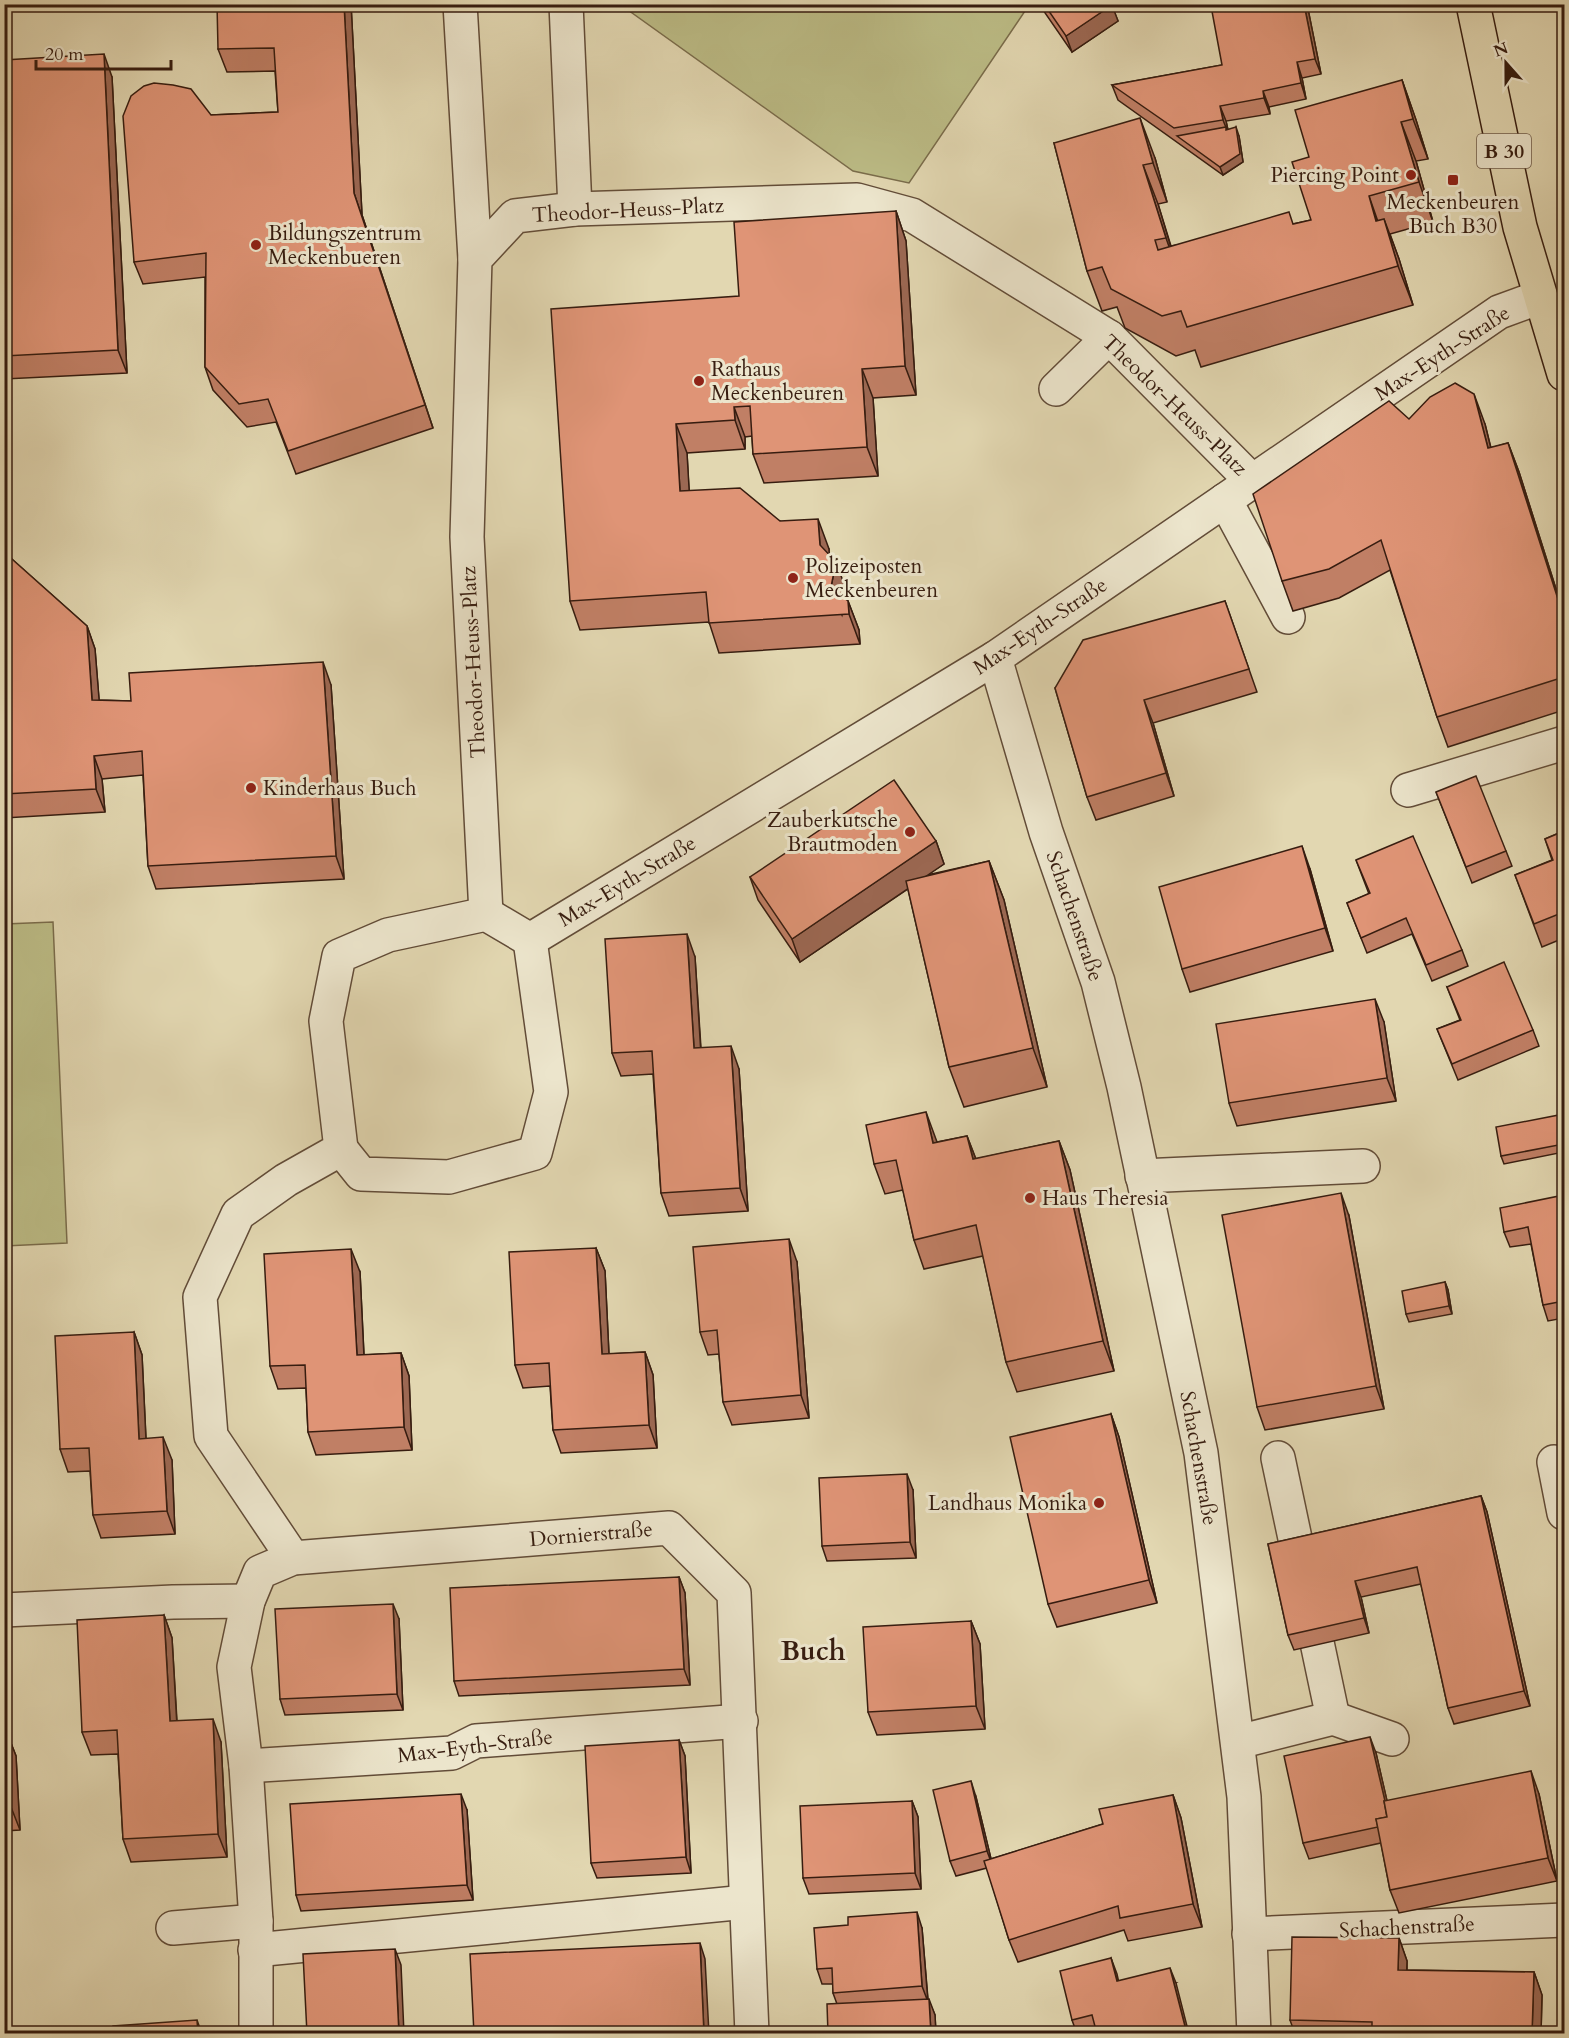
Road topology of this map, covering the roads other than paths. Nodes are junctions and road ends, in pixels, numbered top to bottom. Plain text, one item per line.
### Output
1 (460, 4) edge
2 (566, 4) edge
3 (1473, 4) edge
4 (575, 209) junction
5 (475, 259) junction
6 (1540, 297) junction
7 (1109, 337) junction
8 (1564, 374) edge
9 (1056, 389) dead end
10 (1252, 481) junction
11 (1225, 500) junction
12 (1288, 617) edge
13 (995, 658) junction
14 (1564, 743) edge
15 (1408, 790) dead end
16 (486, 914) junction
17 (530, 940) junction
18 (341, 1149) junction
19 (1363, 1166) dead end
20 (1142, 1176) junction
21 (1278, 1458) dead end
22 (1554, 1462) dead end
23 (1564, 1513) edge
24 (293, 1558) junction
25 (248, 1601) junction
26 (4, 1610) edge
27 (1333, 1718) junction
28 (741, 1721) junction
29 (1392, 1739) dead end
30 (1238, 1742) junction
31 (246, 1766) junction
32 (746, 1902) junction
33 (1564, 1920) edge
34 (173, 1928) dead end
35 (1249, 1934) junction
36 (255, 1935) junction
37 (256, 2034) edge
38 (752, 2034) edge
39 (1254, 2034) edge

1 - 5 street
2 - 4 street
3 - 6 main road, B 30
4 - 5 street, Theodor-Heuss-Platz
4 - 7 street, Theodor-Heuss-Platz
5 - 16 street, Theodor-Heuss-Platz
6 - 8 main road, B 30
6 - 10 street, Max-Eyth-Straße
7 - 9 street
7 - 10 street, Theodor-Heuss-Platz
10 - 11 street, Max-Eyth-Straße
11 - 12 street
11 - 13 street, Max-Eyth-Straße
13 - 17 street, Max-Eyth-Straße
13 - 20 street, Schachenstraße
14 - 15 street
16 - 17 street
16 - 18 street
17 - 18 street
18 - 24 street
19 - 20 street
20 - 30 street, Schachenstraße
21 - 27 street
22 - 23 street
24 - 25 street
24 - 28 street, Dornierstraße
25 - 26 street
25 - 31 street
27 - 29 street
27 - 30 street
28 - 31 street, Max-Eyth-Straße
28 - 32 street, Dornierstraße
30 - 35 street, Schachenstraße
31 - 36 street
32 - 36 street
32 - 38 street, Dornierstraße
33 - 35 street, Schachenstraße
34 - 36 street
35 - 39 street, Schachenstraße
36 - 37 street

